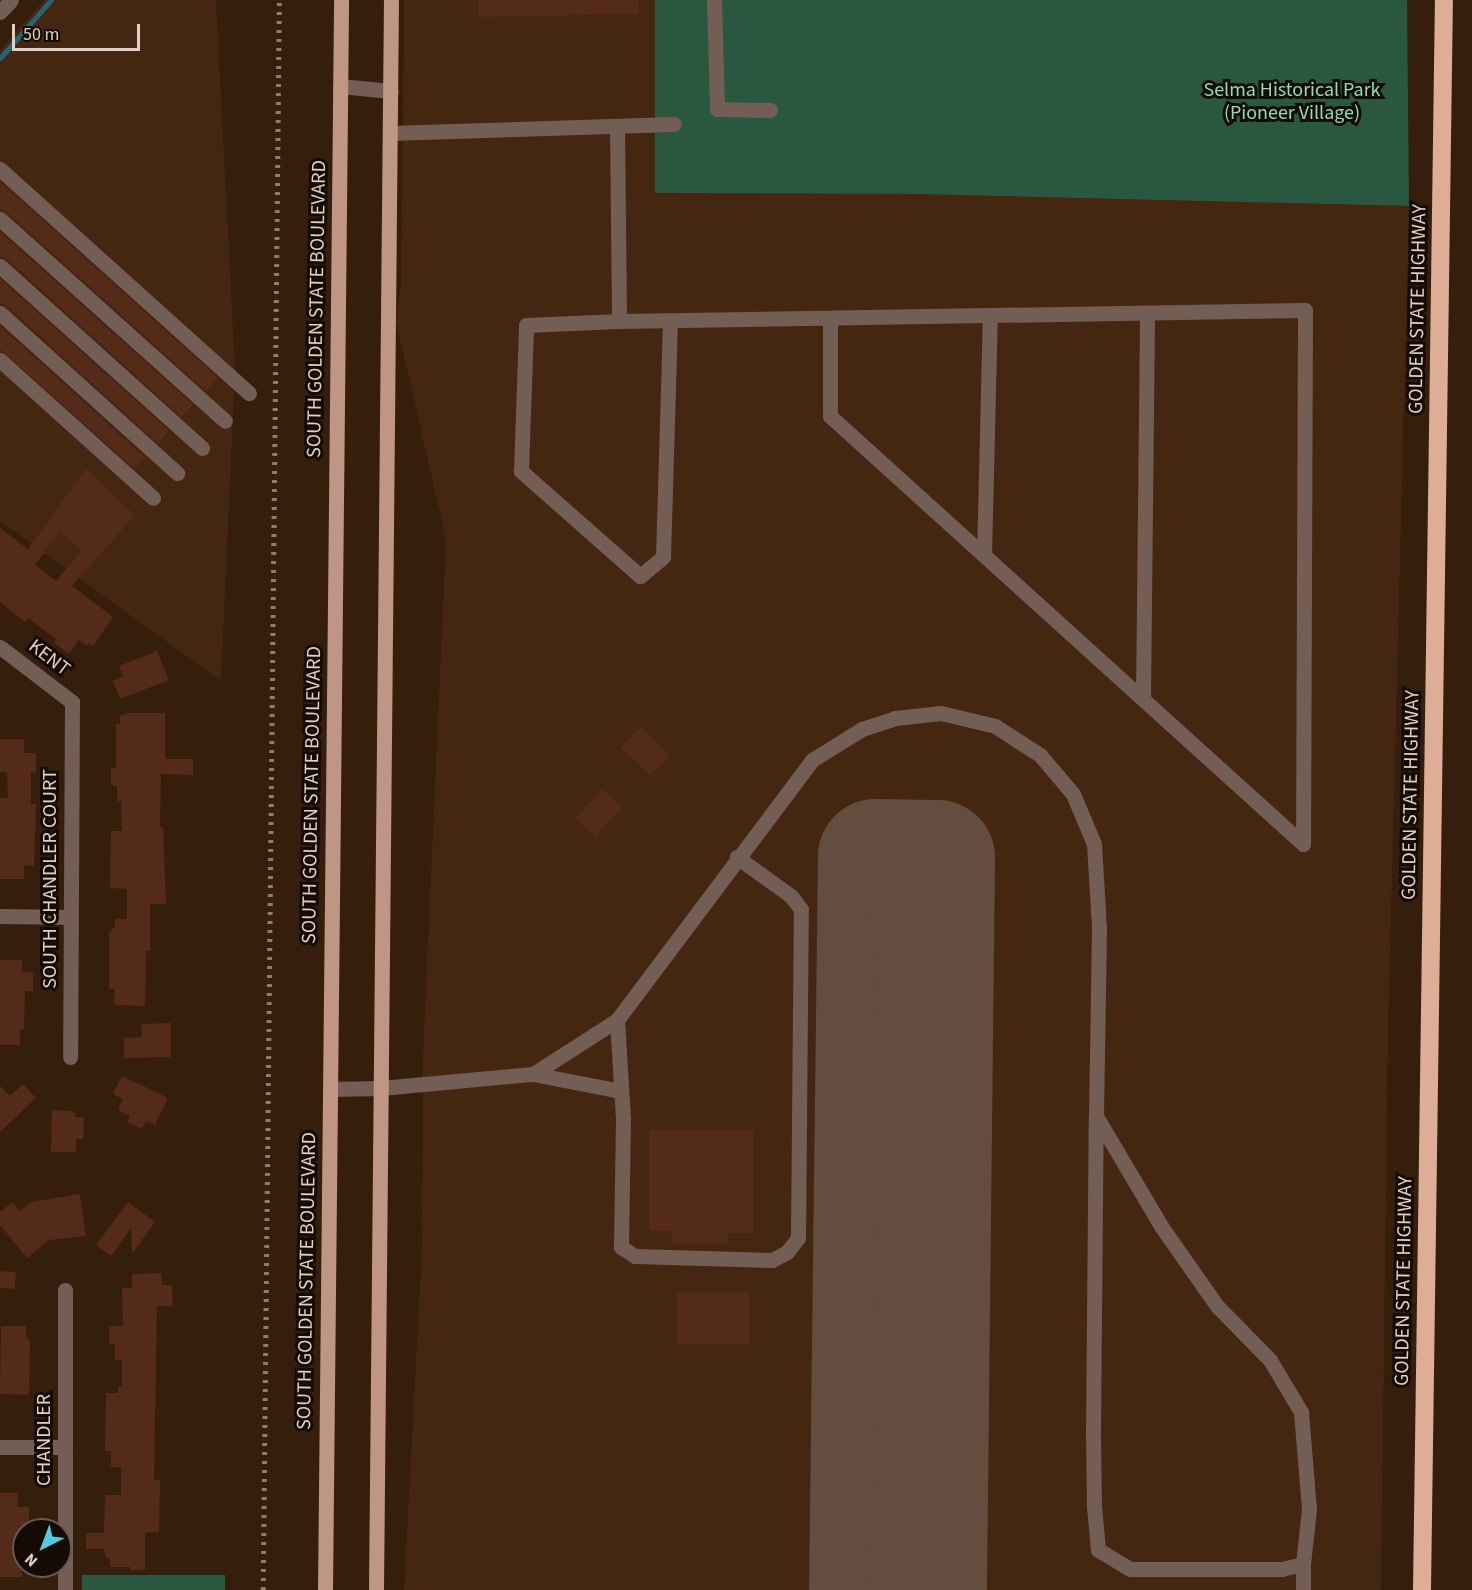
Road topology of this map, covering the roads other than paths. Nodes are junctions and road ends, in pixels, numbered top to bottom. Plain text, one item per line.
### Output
1 (11, 0) edge
2 (341, 0) edge
3 (391, 0) edge
4 (714, 0) edge
5 (1442, 0) edge
6 (0, 12) edge
7 (340, 87) junction
8 (391, 91) junction
9 (770, 110) dead end
10 (674, 124) dead end
11 (617, 126) junction
12 (390, 134) junction
13 (0, 169) edge
14 (0, 219) edge
15 (0, 266) edge
16 (0, 313) edge
17 (1148, 313) junction
18 (990, 315) junction
19 (830, 318) junction
20 (619, 321) junction
21 (670, 321) junction
22 (0, 360) edge
23 (249, 393) dead end
24 (225, 421) dead end
25 (202, 448) dead end
26 (177, 473) dead end
27 (153, 498) dead end
28 (984, 555) junction
29 (0, 647) edge
30 (1143, 699) junction
31 (72, 702) joint
32 (737, 857) junction
33 (0, 916) edge
34 (71, 917) junction
35 (617, 1020) junction
36 (70, 1057) dead end
37 (533, 1074) junction
38 (381, 1088) junction
39 (330, 1089) junction
40 (621, 1091) junction
41 (1096, 1116) junction
42 (65, 1290) dead end
43 (0, 1447) edge
44 (65, 1447) junction
45 (1303, 1564) junction
46 (65, 1590) edge
47 (325, 1590) edge
48 (376, 1590) edge
49 (1303, 1590) edge
50 (1422, 1590) edge

1 - 6 street
2 - 7 main road, SOUTH GOLDEN STATE BOULEVARD
3 - 8 main road
4 - 9 street
5 - 50 highway, GOLDEN STATE HIGHWAY
7 - 8 street
7 - 39 main road, SOUTH GOLDEN STATE BOULEVARD
8 - 12 main road
10 - 11 street
11 - 12 street
11 - 20 street
12 - 38 main road
13 - 23 street
14 - 24 street
15 - 25 street
16 - 26 street
17 - 18 street
17 - 30 street
17 - 30 street
18 - 19 street
18 - 28 street
19 - 21 street
19 - 28 street
20 - 21 street
20 - 21 street
22 - 27 street
28 - 30 street
29 - 31 street, KENT
31 - 34 street, SOUTH CHANDLER COURT
32 - 35 street
32 - 40 street
32 - 41 street
33 - 34 street
34 - 36 street, SOUTH CHANDLER COURT
35 - 37 street
35 - 40 street
37 - 38 street
37 - 40 street
38 - 39 street
38 - 48 main road
39 - 47 main road, SOUTH GOLDEN STATE BOULEVARD
41 - 45 street
41 - 45 street
42 - 44 street, CHANDLER
43 - 44 street
44 - 46 street, CHANDLER
45 - 49 street

